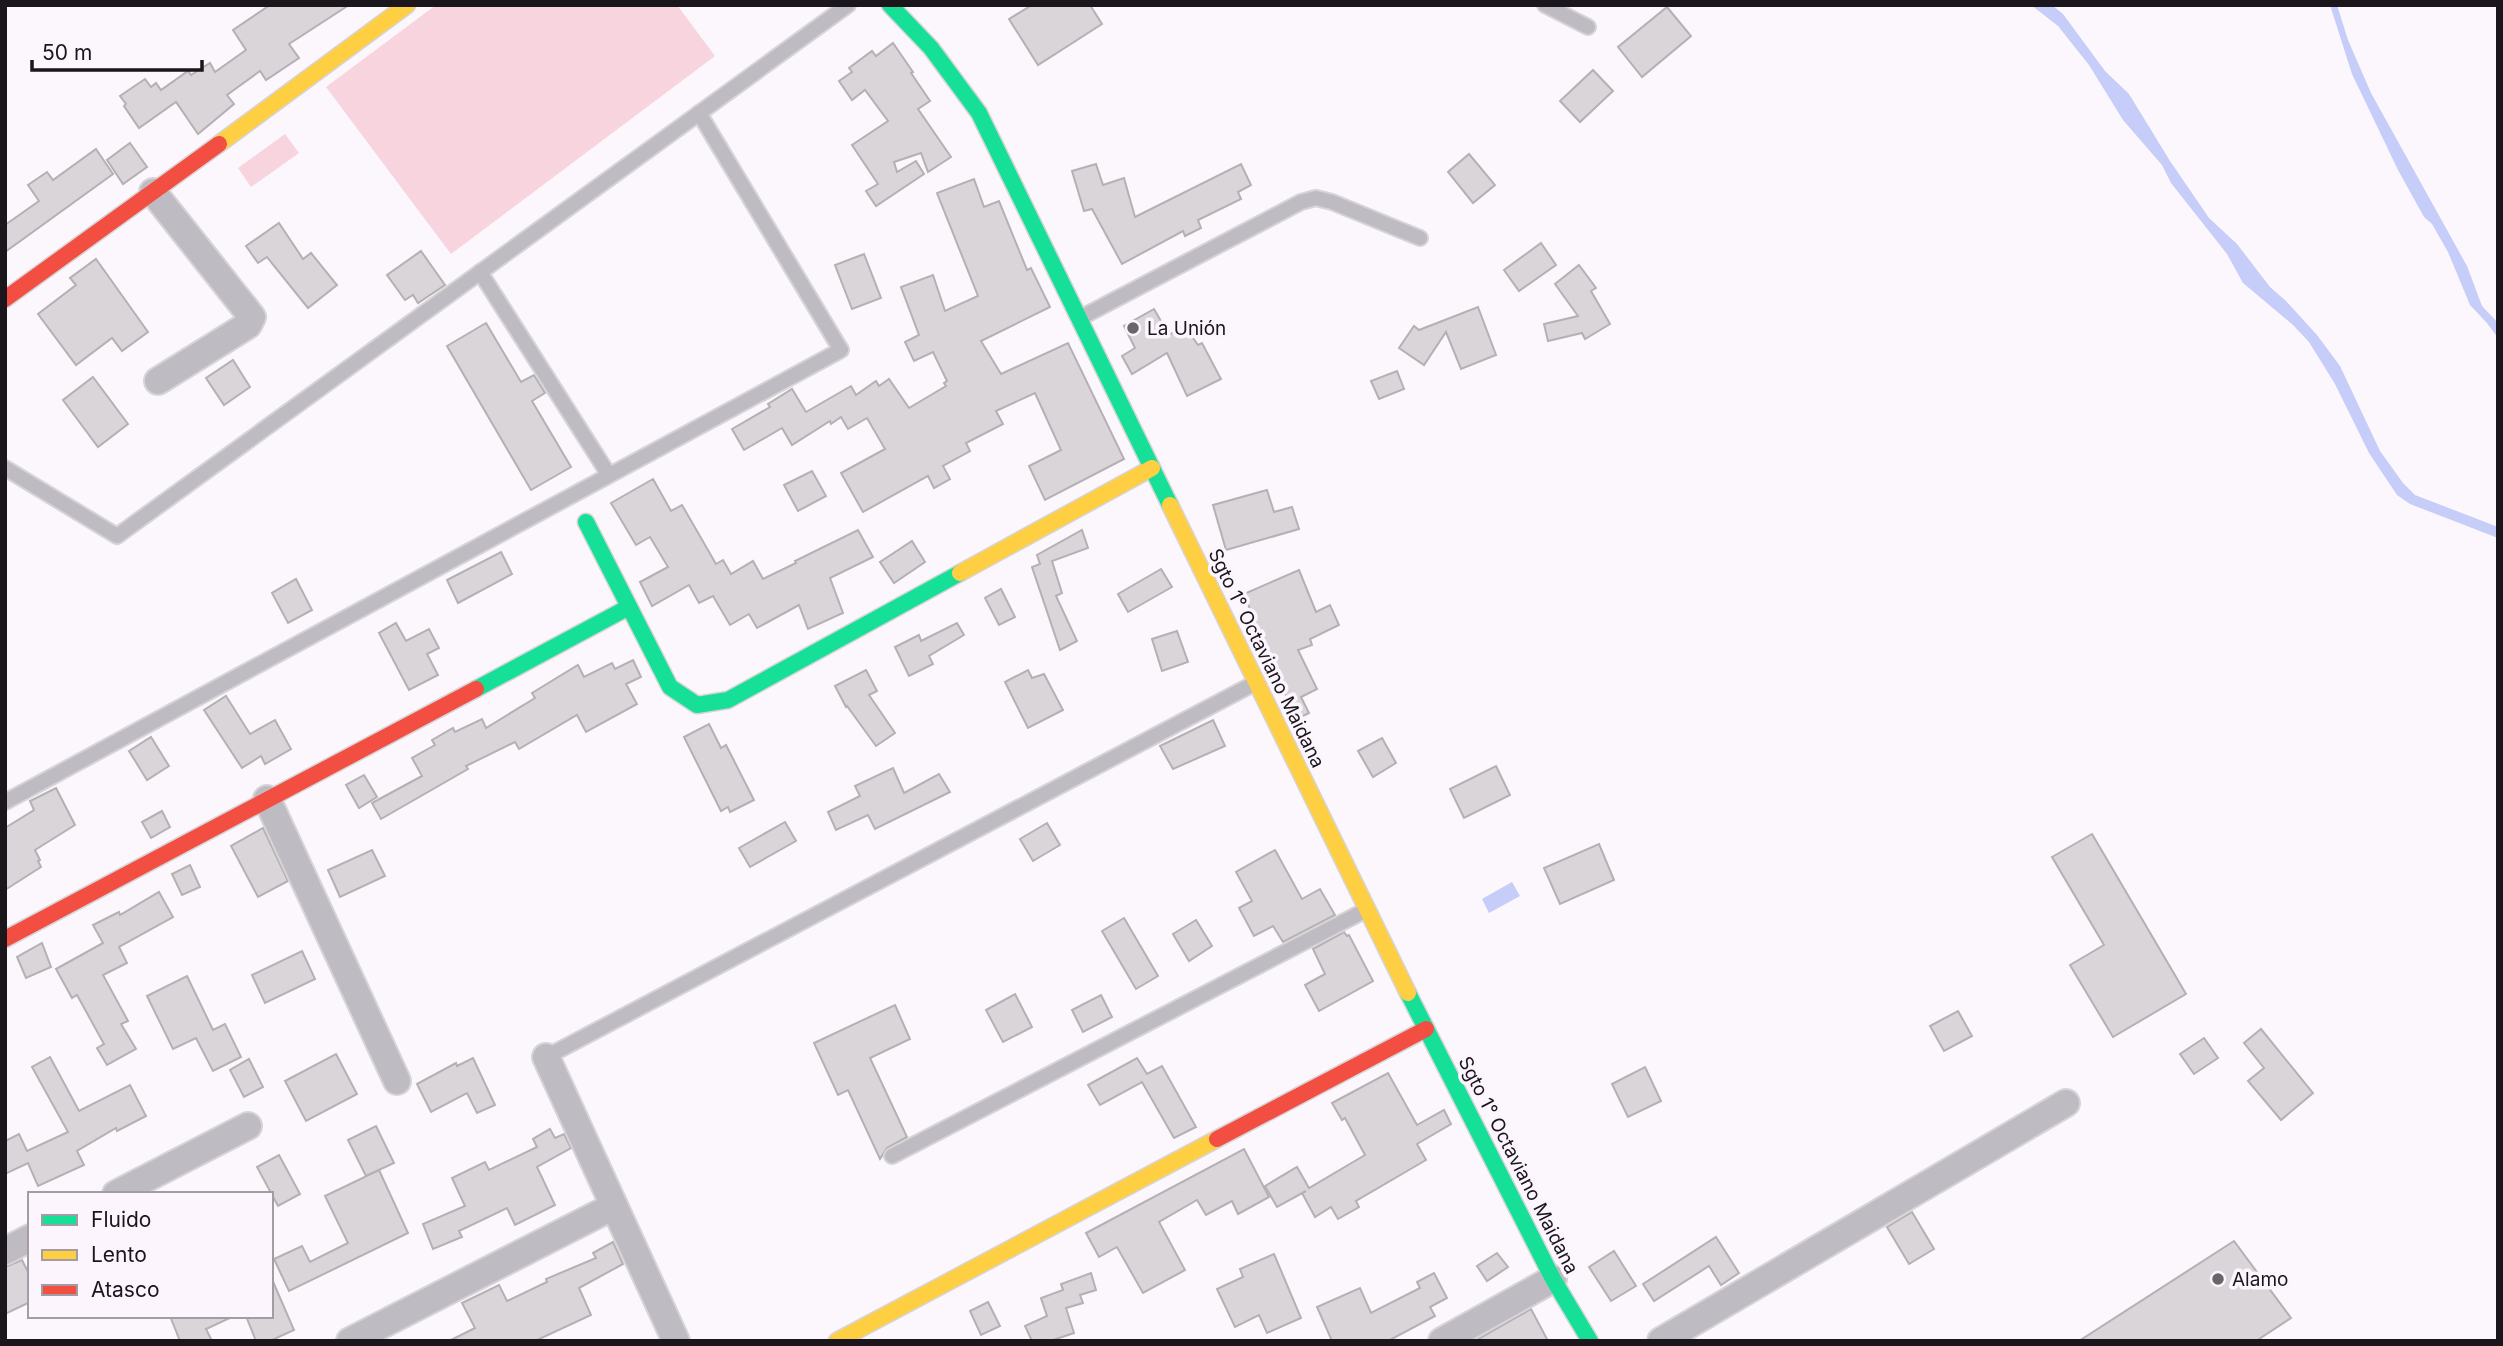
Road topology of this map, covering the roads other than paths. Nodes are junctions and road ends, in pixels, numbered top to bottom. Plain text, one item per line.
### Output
1 (407, 5) edge
2 (848, 5) edge
3 (890, 5) edge
4 (1545, 5) edge
5 (1588, 27) dead end
6 (699, 113) junction
7 (153, 192) junction
8 (1420, 238) dead end
9 (480, 272) junction
10 (5, 299) edge
11 (1080, 318) junction
12 (158, 381) dead end
13 (5, 467) edge
14 (1152, 468) junction
15 (609, 475) junction
16 (586, 522) dead end
17 (629, 607) junction
18 (1256, 682) junction
19 (267, 799) junction
20 (5, 802) edge
21 (1367, 910) junction
22 (5, 939) edge
23 (1426, 1029) junction
24 (545, 1057) joint
25 (397, 1081) dead end
26 (2066, 1103) dead end
27 (248, 1126) dead end
28 (892, 1156) dead end
29 (120, 1192) edge
30 (614, 1206) junction
31 (28, 1239) edge
32 (5, 1251) edge
33 (1553, 1279) junction
34 (350, 1341) edge
35 (676, 1341) edge
36 (837, 1341) edge
37 (1442, 1341) edge
38 (1590, 1341) edge
39 (1661, 1341) edge

1 - 7 street
2 - 6 lane
3 - 11 street, Sgto 1° Octaviano Maidana
4 - 5 lane
6 - 9 lane
6 - 15 lane
7 - 10 street
7 - 12 street
8 - 11 lane
9 - 13 lane
9 - 15 lane
11 - 14 street, Sgto 1° Octaviano Maidana
14 - 17 street
14 - 18 street, Sgto 1° Octaviano Maidana
15 - 20 lane
16 - 17 street
17 - 19 street
18 - 21 street, Sgto 1° Octaviano Maidana
18 - 24 lane
19 - 22 street
19 - 25 street
21 - 23 street, Sgto 1° Octaviano Maidana
21 - 28 lane
23 - 33 street, Sgto 1° Octaviano Maidana
23 - 36 street
24 - 30 street
26 - 39 street
27 - 29 street
30 - 34 street
30 - 35 street
31 - 32 street
33 - 37 street
33 - 38 street, Sgto 1° Octaviano Maidana

